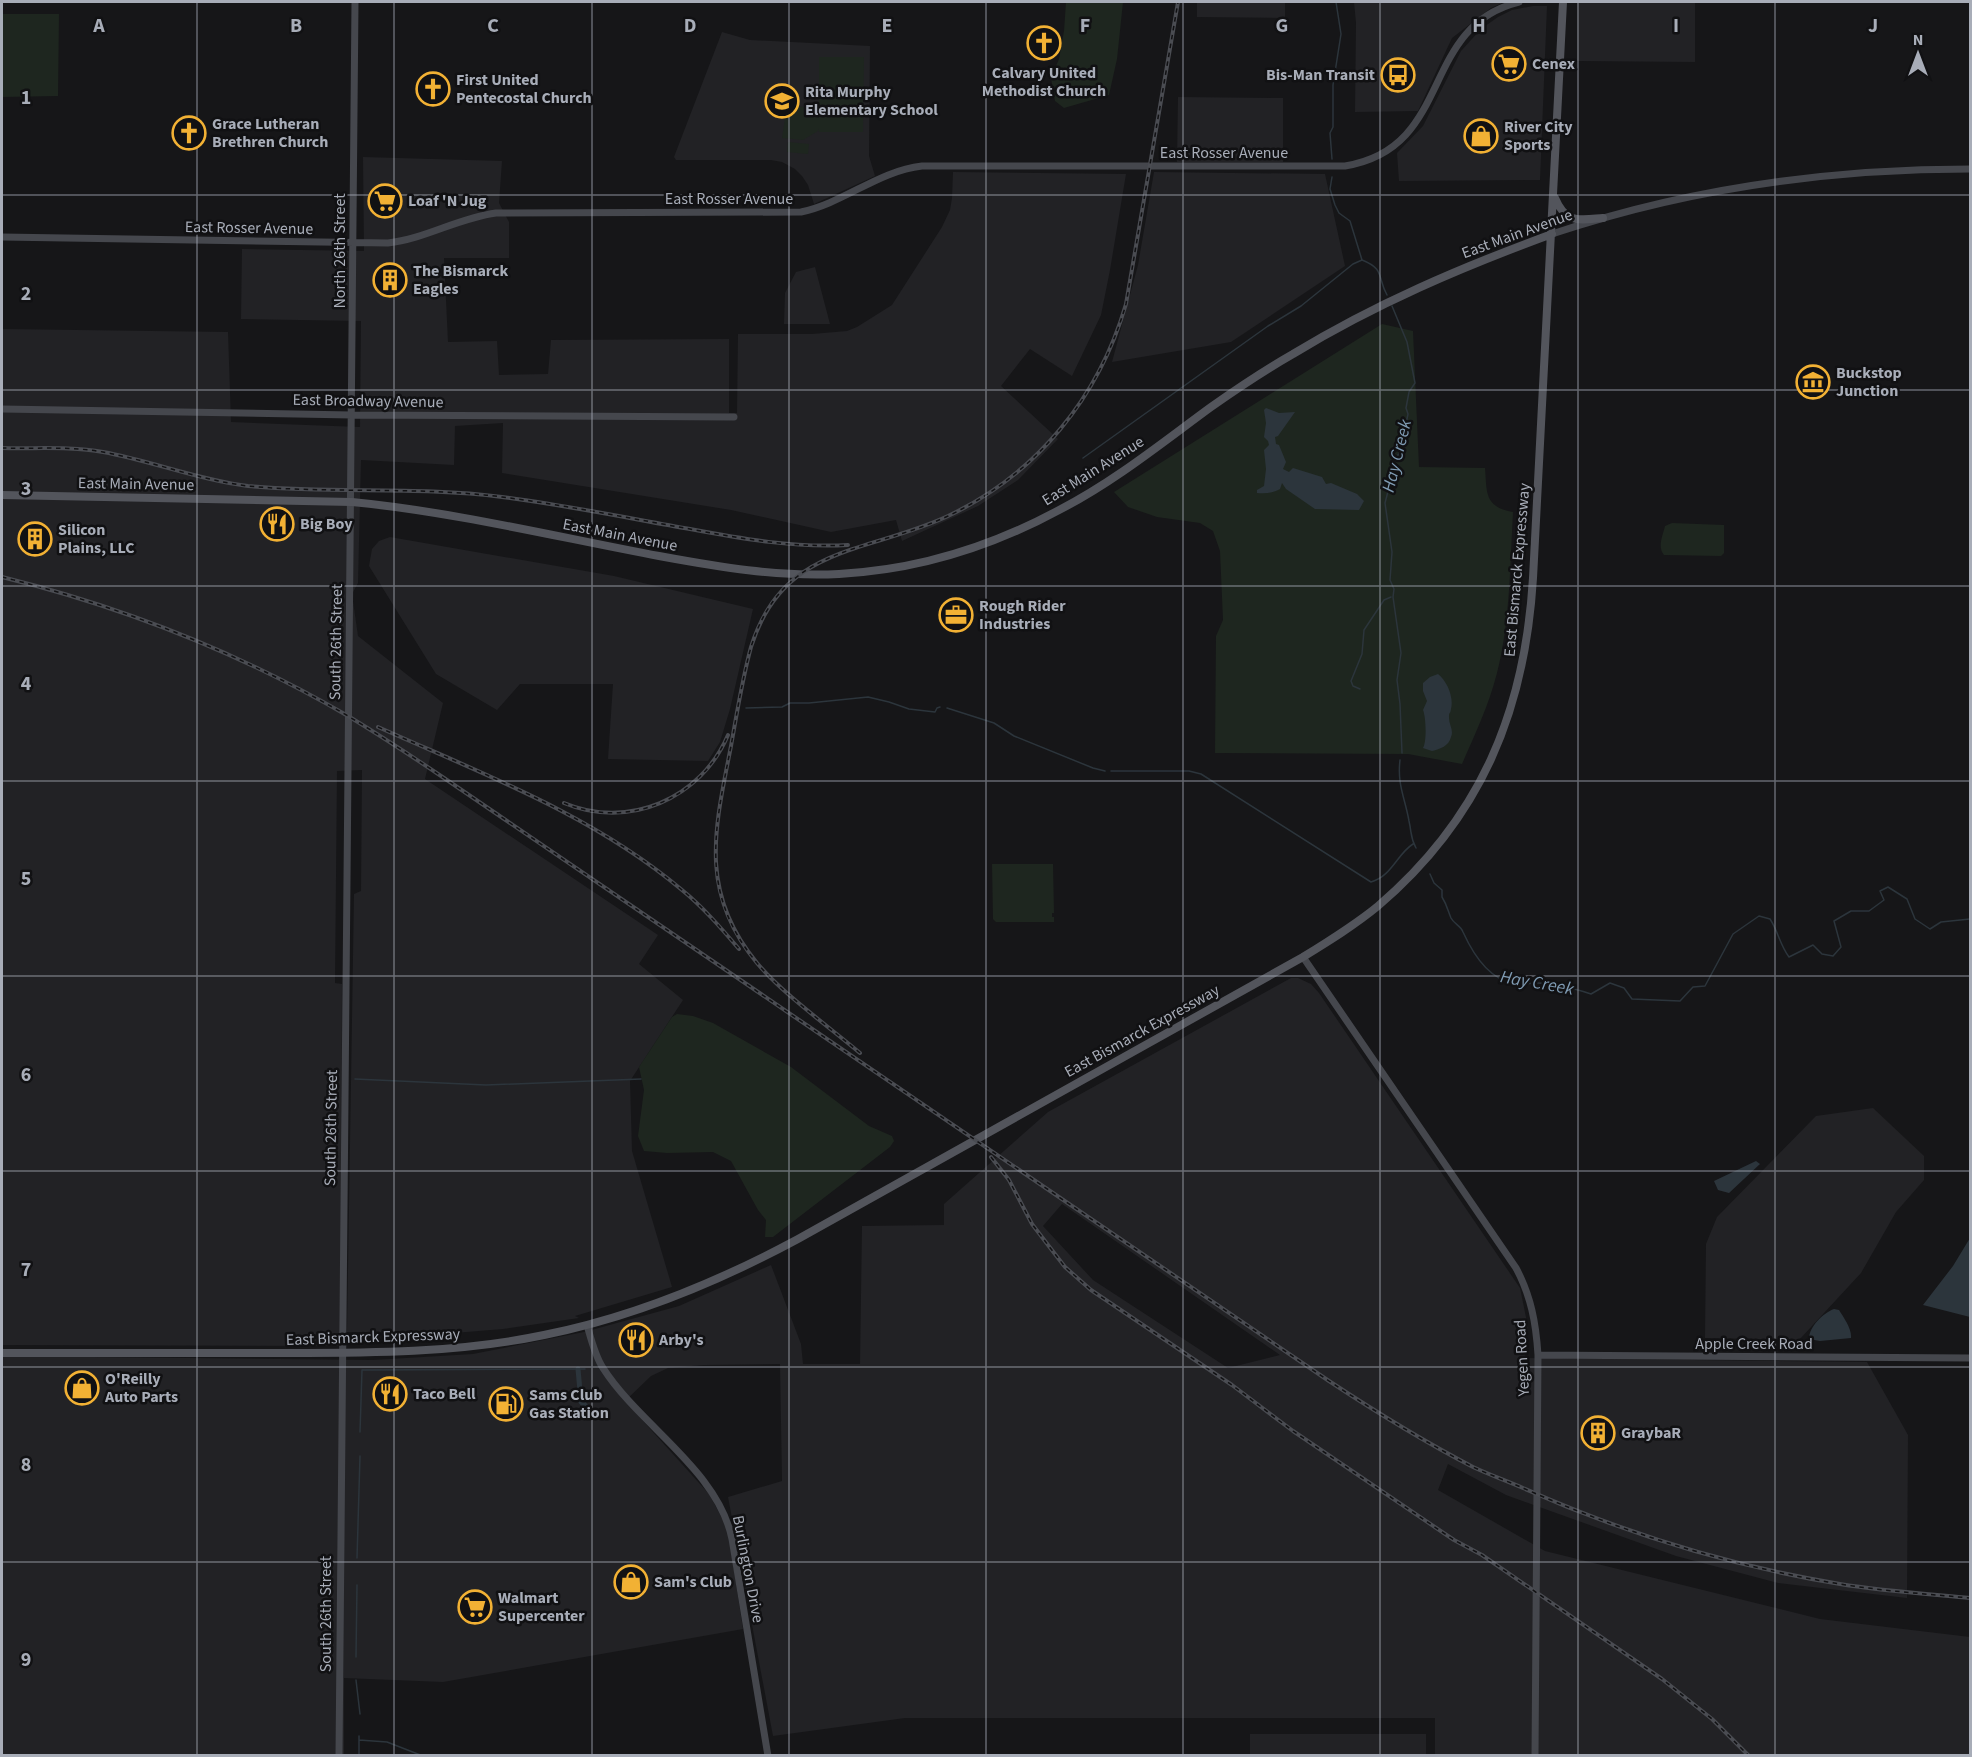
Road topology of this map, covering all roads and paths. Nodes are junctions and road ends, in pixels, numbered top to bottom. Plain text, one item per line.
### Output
1 (355, 2) edge
2 (1519, 2) edge
3 (1563, 2) edge
4 (1971, 169) edge
5 (1554, 196) junction
6 (1603, 218) junction
7 (1552, 234) junction
8 (2, 237) edge
9 (353, 244) junction
10 (2, 409) edge
11 (352, 415) junction
12 (734, 417) dead end
13 (2, 495) edge
14 (352, 502) junction
15 (1303, 957) junction
16 (587, 1325) junction
17 (2, 1353) edge
18 (343, 1353) junction
19 (1538, 1355) junction
20 (1971, 1358) edge
21 (339, 1755) edge
22 (768, 1755) edge
23 (1535, 1755) edge

1 - 9 street, North 26th Street
2 - 9 street, East Rosser Avenue
3 - 5 main road, East Bismarck Expressway
4 - 6 street, East Main Avenue
5 - 6 main road
5 - 7 main road, East Bismarck Expressway
6 - 7 street, East Main Avenue
7 - 14 main road, East Main Avenue
7 - 15 main road, East Bismarck Expressway
8 - 9 street, East Rosser Avenue
9 - 11 street, North 26th Street
10 - 11 street, East Broadway Avenue
11 - 12 street, East Broadway Avenue
11 - 14 street, North 26th Street
13 - 14 main road, East Main Avenue
14 - 18 street, South 26th Street
15 - 16 main road, East Bismarck Expressway
15 - 19 street, Yegen Road
16 - 18 main road, East Bismarck Expressway
16 - 22 street, Burlington Drive
17 - 18 main road, East Bismarck Expressway
18 - 21 street, South 26th Street
19 - 20 street, Apple Creek Road
19 - 23 street, Yegen Road

